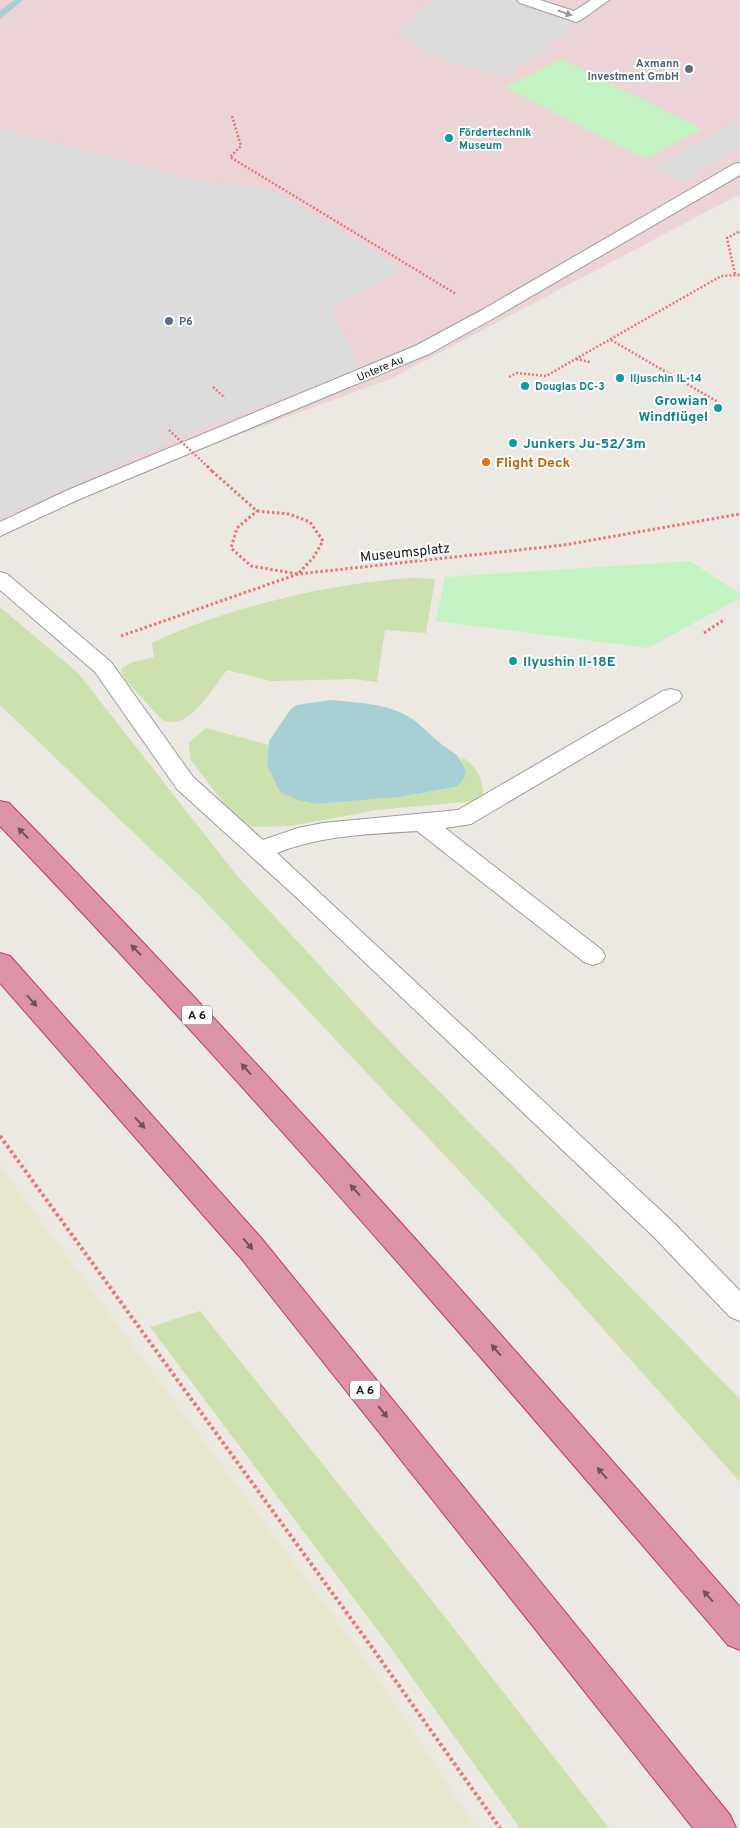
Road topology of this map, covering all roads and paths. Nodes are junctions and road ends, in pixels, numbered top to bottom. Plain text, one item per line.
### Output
1 (526, 0) edge
2 (600, 0) edge
3 (232, 116) dead end
4 (740, 168) edge
5 (740, 231) edge
6 (735, 274) junction
7 (740, 275) edge
8 (488, 314) junction
9 (610, 339) junction
10 (575, 359) junction
11 (590, 362) dead end
12 (509, 377) dead end
13 (718, 402) dead end
14 (169, 430) dead end
15 (258, 511) junction
16 (740, 514) edge
17 (0, 530) edge
18 (298, 574) junction
19 (0, 579) edge
20 (725, 619) dead end
21 (704, 633) dead end
22 (82, 649) junction
23 (672, 696) dead end
24 (0, 810) edge
25 (424, 824) junction
26 (260, 850) junction
27 (594, 956) dead end
28 (0, 964) edge
29 (0, 1136) edge
30 (740, 1309) edge
31 (740, 1633) edge
32 (500, 1828) edge
33 (717, 1828) edge

1 -> 2 lane
3 - 8 path
4 - 8 lane, Untere Au
5 - 6 path
6 - 7 path
6 - 9 path
8 - 17 lane, Untere Au
9 - 10 path
9 - 13 path
10 - 11 path
10 - 12 path
14 - 15 path, bridge
15 - 18 path
15 - 18 path
16 - 18 path, Museumsplatz
18 - 22 path, Museumsplatz
19 - 22 lane
20 - 21 path
22 - 26 lane
23 - 25 lane
31 -> 24 highway, A 6
25 - 26 lane
25 - 27 lane
26 - 30 lane
28 -> 33 highway, A 6
29 - 32 path

